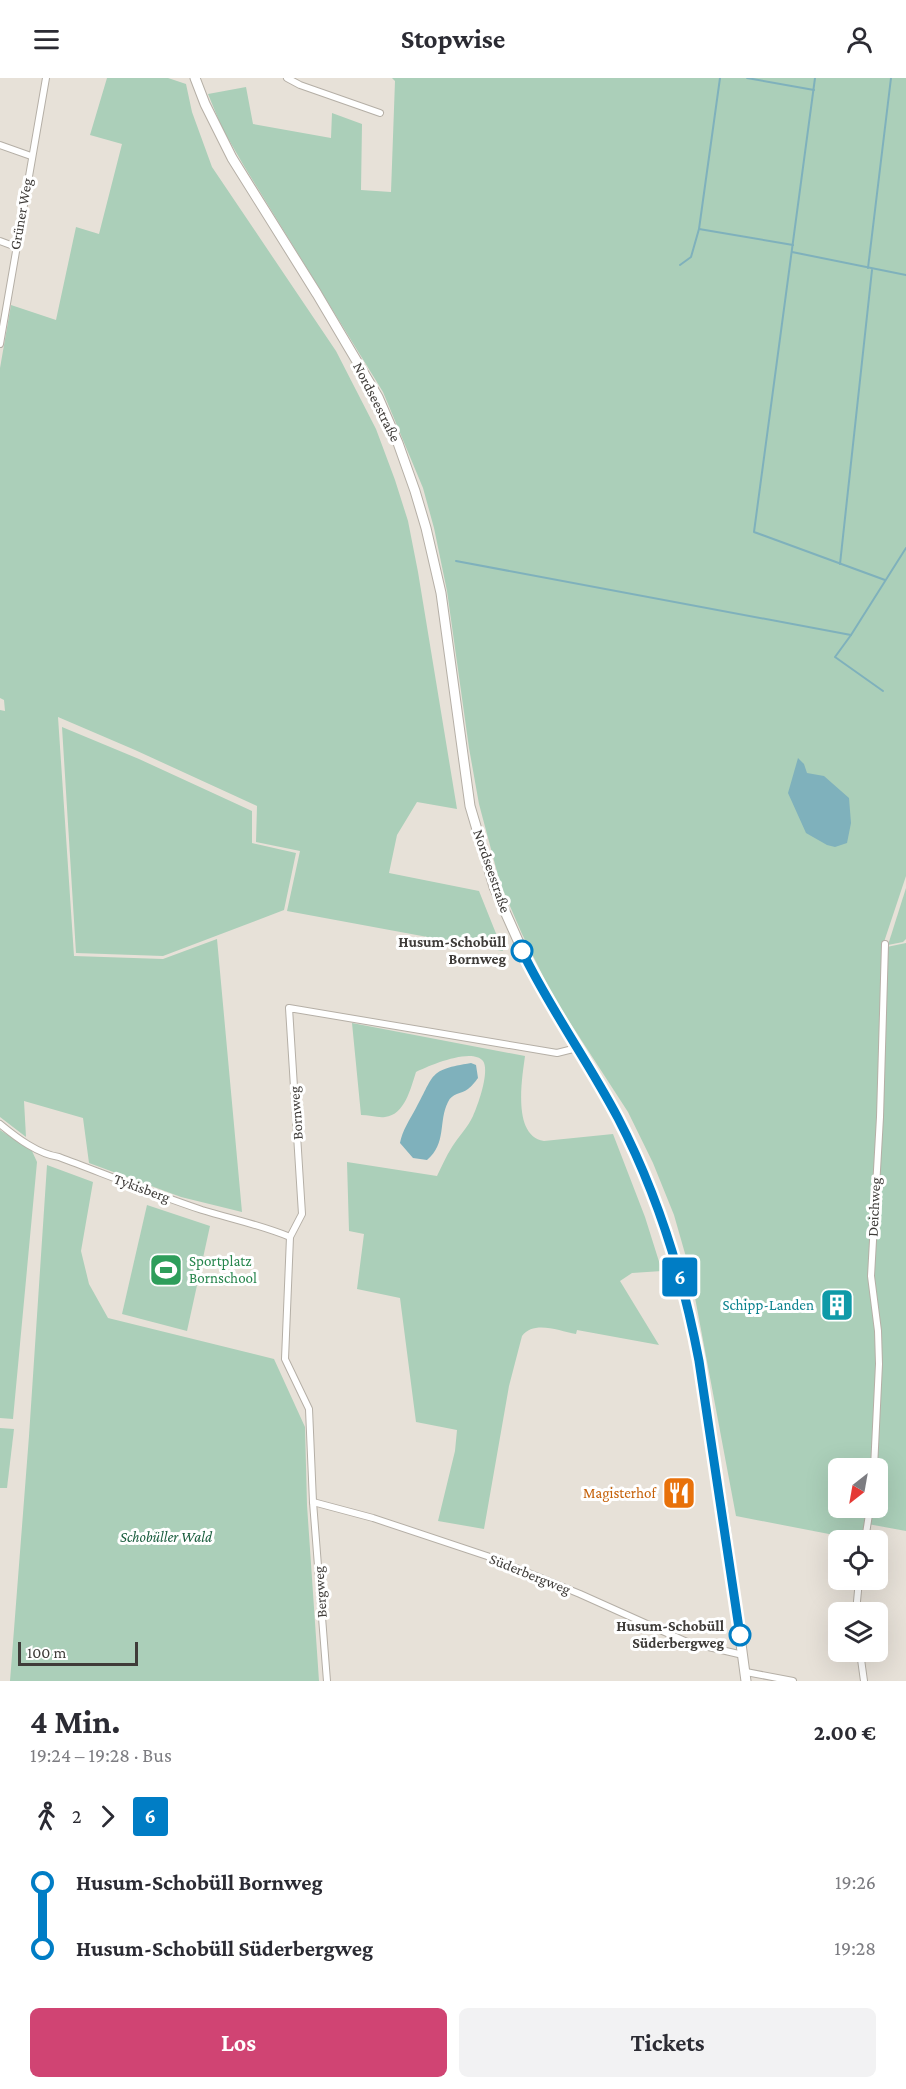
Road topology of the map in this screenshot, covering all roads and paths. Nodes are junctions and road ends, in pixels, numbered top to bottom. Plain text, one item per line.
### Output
1 (46, 78) edge
2 (195, 78) edge
3 (287, 78) edge
4 (380, 113) dead end
5 (0, 145) edge
6 (31, 156) junction
7 (0, 241) edge
8 (16, 247) junction
9 (0, 339) edge
10 (885, 944) dead end
11 (577, 1048) junction
12 (0, 1124) edge
13 (290, 1237) junction
14 (874, 1458) edge
15 (313, 1502) junction
16 (743, 1655) junction
17 (861, 1662) edge
18 (746, 1677) edge
19 (327, 1681) edge
20 (793, 1681) edge
21 (864, 1681) edge

1 - 6 street, Grüner Weg
2 - 11 main road, Nordseestraße
3 - 4 street
5 - 6 street
6 - 8 street, Grüner Weg
7 - 8 street
8 - 9 street, Grüner Weg
10 - 14 street, Deichweg
11 - 13 street, Bornweg
11 - 16 main road, Nordseestraße
12 - 13 street, Tykisberg
13 - 15 street, Bornweg
15 - 16 street, Süderbergweg
15 - 19 street, Bergweg
16 - 18 main road, Nordseestraße
17 - 21 street
18 - 20 street

